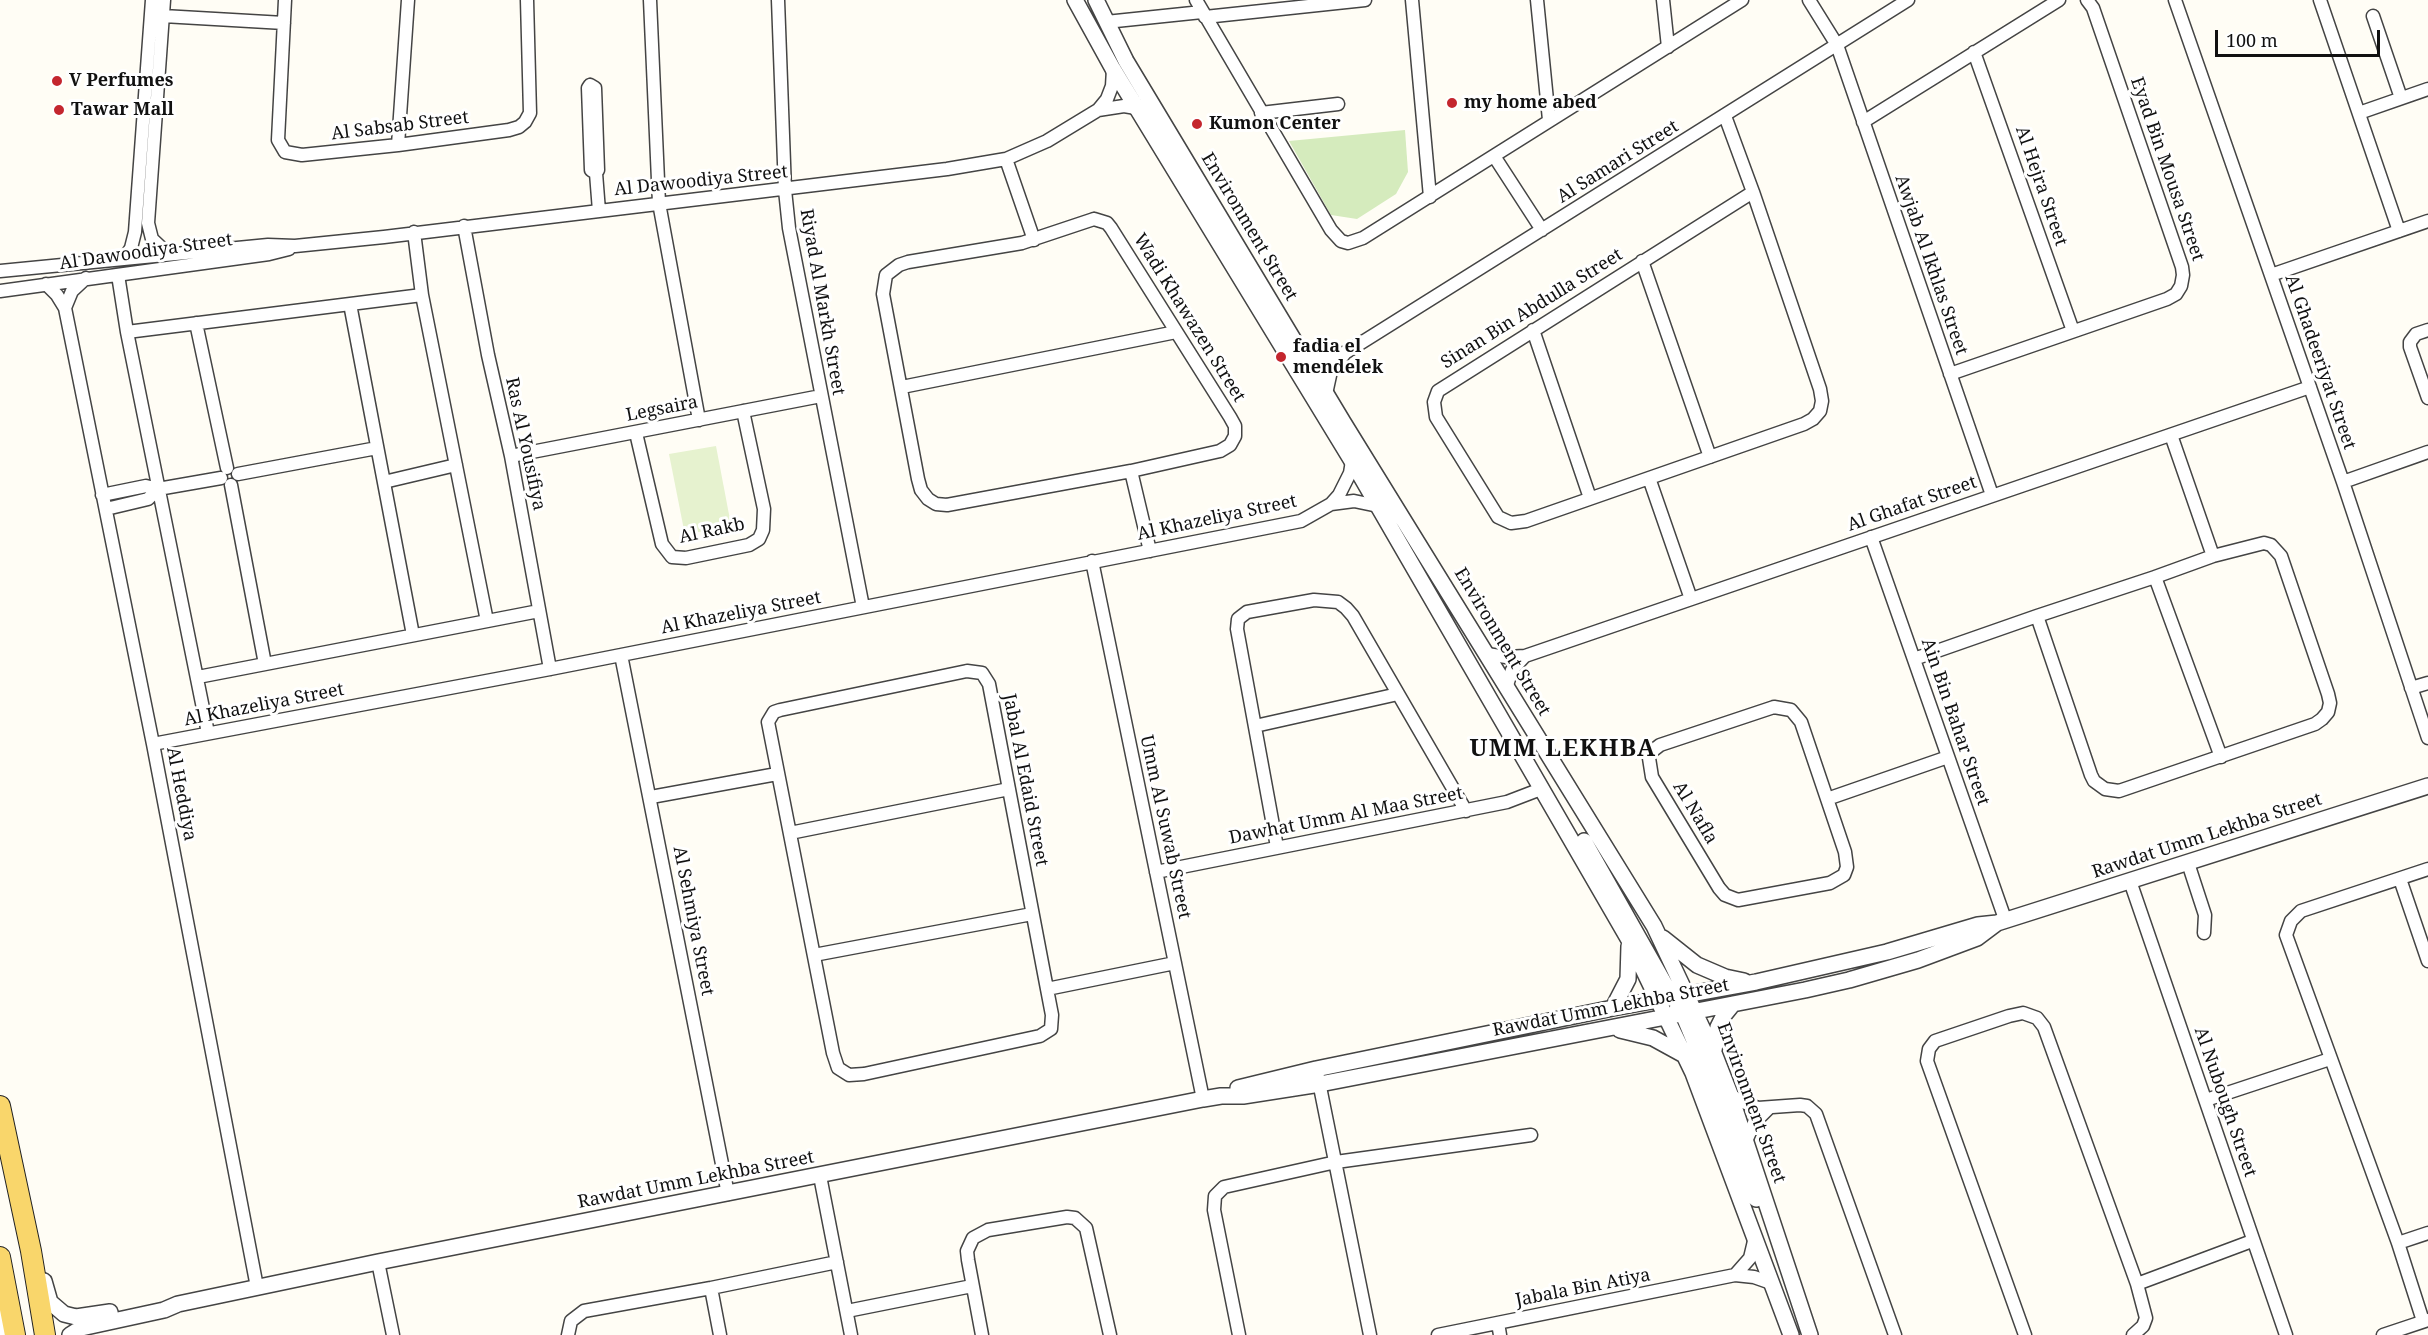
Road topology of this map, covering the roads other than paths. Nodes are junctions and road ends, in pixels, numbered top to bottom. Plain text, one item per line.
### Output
1 (152, 0) edge
2 (164, 0) edge
3 (285, 0) edge
4 (408, 0) edge
5 (527, 0) edge
6 (650, 0) edge
7 (778, 0) edge
8 (1076, 0) edge
9 (1096, 0) edge
10 (1365, 0) edge
11 (1412, 0) edge
12 (1537, 0) edge
13 (1663, 0) edge
14 (1742, 0) edge
15 (1809, 0) edge
16 (1908, 0) edge
17 (2059, 0) edge
18 (2087, 0) edge
19 (2175, 0) edge
20 (2319, 0) edge
21 (1201, 9) edge
22 (163, 16) junction
23 (2373, 16) dead end
24 (1106, 22) junction
25 (284, 23) junction
26 (1837, 45) junction
27 (1668, 46) junction
28 (1974, 52) junction
29 (1113, 69) junction
30 (2428, 89) edge
31 (2401, 98) junction
32 (1338, 104) dead end
33 (1136, 108) junction
34 (1098, 110) junction
35 (1261, 113) junction
36 (2359, 113) junction
37 (1725, 116) junction
38 (1549, 120) junction
39 (1863, 122) junction
40 (593, 131) dead end
41 (398, 145) junction
42 (1494, 156) junction
43 (1006, 159) junction
44 (784, 190) junction
45 (1753, 192) junction
46 (1430, 197) junction
47 (659, 203) junction
48 (598, 211) junction
49 (2428, 221) edge
50 (464, 226) junction
51 (148, 230) junction
52 (1542, 230) junction
53 (2399, 231) junction
54 (414, 232) junction
55 (1034, 240) junction
56 (295, 246) junction
57 (168, 254) junction
58 (145, 256) junction
59 (124, 259) junction
60 (1642, 261) junction
61 (0, 271) edge
62 (137, 272) junction
63 (118, 275) junction
64 (2271, 275) junction
65 (86, 278) junction
66 (46, 284) junction
67 (0, 291) edge
68 (422, 295) junction
69 (350, 304) junction
70 (65, 308) junction
71 (196, 323) junction
72 (1533, 330) junction
73 (2428, 330) edge
74 (127, 332) junction
75 (1176, 332) junction
76 (2073, 332) junction
77 (1300, 350) junction
78 (1345, 353) junction
79 (1950, 374) junction
80 (902, 387) junction
81 (2310, 387) junction
82 (1326, 394) junction
83 (821, 396) junction
84 (2428, 398) edge
85 (743, 411) junction
86 (699, 420) junction
87 (636, 433) junction
88 (2171, 435) junction
89 (377, 448) junction
90 (2428, 452) edge
91 (510, 456) junction
92 (1710, 457) junction
93 (2428, 459) edge
94 (1352, 461) junction
95 (456, 465) junction
96 (1131, 471) junction
97 (229, 476) junction
98 (1649, 478) junction
99 (384, 482) junction
100 (2344, 485) junction
101 (158, 489) junction
102 (102, 495) junction
103 (1992, 495) junction
104 (1590, 498) junction
105 (1331, 504) junction
106 (1378, 506) junction
107 (105, 509) junction
108 (1871, 537) junction
109 (1150, 550) junction
110 (2213, 556) junction
111 (1092, 561) junction
112 (2155, 577) junction
113 (1691, 599) junction
114 (863, 607) junction
115 (539, 611) junction
116 (2037, 616) junction
117 (487, 621) junction
118 (413, 635) junction
119 (1487, 654) junction
120 (621, 655) junction
121 (1525, 656) junction
122 (1914, 658) junction
123 (265, 664) junction
124 (550, 669) junction
125 (198, 678) junction
126 (2428, 683) edge
127 (1506, 688) junction
128 (2411, 688) junction
129 (1398, 694) junction
130 (1255, 726) junction
131 (208, 733) junction
132 (2428, 738) edge
133 (153, 744) junction
134 (2221, 756) junction
135 (1948, 757) junction
136 (777, 774) junction
137 (2428, 786) edge
138 (1008, 789) junction
139 (1541, 789) junction
140 (651, 797) junction
141 (1827, 799) junction
142 (1466, 811) junction
143 (790, 833) junction
144 (1277, 847) junction
145 (2188, 863) junction
146 (2428, 869) edge
147 (1156, 872) junction
148 (2400, 879) junction
149 (2130, 881) junction
150 (1032, 914) junction
151 (2001, 921) junction
152 (1654, 926) junction
153 (2204, 933) dead end
154 (1629, 940) junction
155 (814, 955) junction
156 (2428, 961) edge
157 (1175, 963) junction
158 (1756, 982) junction
159 (1047, 989) junction
160 (1672, 997) junction
161 (1733, 1004) junction
162 (1613, 1008) junction
163 (1689, 1013) junction
164 (1667, 1017) junction
165 (1608, 1029) junction
166 (1714, 1053) junction
167 (1684, 1055) junction
168 (2330, 1059) junction
169 (1318, 1077) junction
170 (1730, 1094) junction
171 (1203, 1099) junction
172 (2206, 1100) junction
173 (0, 1106) edge
174 (1769, 1108) junction
175 (1531, 1135) dead end
176 (1746, 1141) junction
177 (1336, 1162) junction
178 (820, 1176) junction
179 (728, 1194) junction
180 (2428, 1233) edge
181 (1755, 1237) junction
182 (2252, 1241) junction
183 (2398, 1243) junction
184 (1781, 1247) junction
185 (31, 1251) junction
186 (0, 1257) edge
187 (378, 1262) junction
188 (837, 1262) junction
189 (1736, 1275) junction
190 (0, 1279) edge
191 (1772, 1283) junction
192 (2137, 1284) junction
193 (972, 1286) junction
194 (257, 1287) junction
195 (711, 1288) junction
196 (178, 1304) junction
197 (847, 1311) junction
198 (2425, 1321) edge
199 (1499, 1329) edge
200 (1, 1335) edge
201 (15, 1335) edge
202 (45, 1335) edge
203 (70, 1335) edge
204 (393, 1335) edge
205 (568, 1335) edge
206 (720, 1335) edge
207 (851, 1335) edge
208 (982, 1335) edge
209 (1110, 1335) edge
210 (1239, 1335) edge
211 (1370, 1335) edge
212 (1437, 1335) edge
213 (1791, 1335) edge
214 (1810, 1335) edge
215 (1895, 1335) edge
216 (2025, 1335) edge
217 (2133, 1335) edge
218 (2286, 1335) edge
219 (2383, 1335) edge

1 - 59 street
2 - 22 street
3 - 25 street, Al Sabsab Street
4 - 41 street
5 - 41 street, Al Sabsab Street
6 - 47 street
7 - 44 street, Riyad Al Markh Street
8 - 29 street, Environment Street
9 - 24 street, Environment Street
10 - 21 street
11 - 46 street
12 - 38 street
13 - 27 street
14 - 27 street
15 - 26 street, Awjab Al Ikhlas Street
16 - 26 street, Al Samari Street
17 - 28 street
18 - 76 street, Eyad Bin Mousa Street
19 - 64 street, Al Ghadeeriyat Street
20 - 36 street
21 - 24 street
21 - 35 street
22 - 25 street
22 - 51 street
23 - 31 street
24 - 77 street, Environment Street
25 - 41 street, Al Sabsab Street
26 - 37 street, Al Samari Street
26 - 39 street, Awjab Al Ikhlas Street
27 - 38 street
28 - 39 street
28 - 76 street, Al Hejra Street
29 - 33 street, Environment Street
29 - 34 street
30 - 31 street
31 - 36 street
32 - 35 street
33 - 34 street, Al Dawoodiya Street
33 - 94 street, Environment Street
34 - 43 street, Al Dawoodiya Street
35 - 46 street
36 - 53 street
37 - 45 street, Sinan Bin Abdulla Street
37 - 52 street, Al Samari Street
38 - 42 street
39 - 79 street, Awjab Al Ikhlas Street
40 - 48 street
42 - 46 street
42 - 52 street
43 - 44 street, Al Dawoodiya Street
43 - 55 street
44 - 47 street, Al Dawoodiya Street
44 - 83 street, Riyad Al Markh Street
45 - 60 street, Sinan Bin Abdulla Street
45 - 92 street, Sinan Bin Abdulla Street
47 - 48 street, Al Dawoodiya Street
47 - 86 street
48 - 50 street, Al Dawoodiya Street
49 - 53 street
50 - 54 street, Al Dawoodiya Street
50 - 91 street, Ras Al Yousifiya
51 - 57 street
51 - 58 street
52 - 78 street, Al Samari Street
53 - 64 street
54 - 56 street, Al Dawoodiya Street
54 - 68 street
55 - 75 street, Wadi Khawazen Street
55 - 80 street, Wadi Khawazen Street
56 - 57 street, Al Dawoodiya Street
56 - 62 street, Al Dawoodiya Street
57 - 58 street, Al Dawoodiya Street
58 - 59 street, Al Dawoodiya Street
58 - 62 street
59 - 61 street, Al Dawoodiya Street
60 - 72 street, Sinan Bin Abdulla Street
60 - 92 street
62 - 63 street, Al Dawoodiya Street
63 - 65 street, Al Dawoodiya Street
63 - 74 street
64 - 81 street, Al Ghadeeriyat Street
65 - 66 street, Al Dawoodiya Street
65 - 70 street
66 - 67 street, Al Dawoodiya Street
66 - 70 street, Al Heddiya
68 - 69 street
68 - 95 street
69 - 71 street
69 - 89 street
70 - 102 street, Al Heddiya
71 - 74 street
71 - 97 street
72 - 104 street
72 - 104 street, Sinan Bin Abdulla Street
73 - 84 street
74 - 101 street
75 - 80 street
75 - 96 street, Wadi Khawazen Street
76 - 79 street, Eyad Bin Mousa Street
77 - 78 street, Al Samari Street
77 - 82 street, Environment Street
78 - 82 street, Al Samari Street
79 - 103 street, Awjab Al Ikhlas Street
80 - 96 street, Wadi Khawazen Street
81 - 88 street, Al Ghafat Street
81 - 100 street, Al Ghadeeriyat Street
82 - 119 street, Environment Street
83 - 85 street, Legsaira
83 - 114 street, Riyad Al Markh Street
85 - 86 street, Legsaira
85 - 87 street, Al Rakb
86 - 87 street, Legsaira
87 - 91 street, Legsaira
88 - 103 street, Al Ghafat Street
88 - 110 street
89 - 97 street
89 - 99 street
90 - 100 street
91 - 115 street, Ras Al Yousifiya
92 - 98 street, Sinan Bin Abdulla Street
93 - 100 street
94 - 105 street, Al Khazeliya Street
94 - 106 street, Environment Street
95 - 99 street
95 - 117 street
96 - 109 street
97 - 101 street
97 - 123 street
98 - 104 street, Sinan Bin Abdulla Street
98 - 113 street
99 - 118 street
100 - 128 street, Al Ghadeeriyat Street
101 - 102 street
101 - 107 street
101 - 125 street
102 - 107 street, Al Heddiya
103 - 108 street, Al Ghafat Street
105 - 106 street, Al Khazeliya Street
105 - 109 street, Al Khazeliya Street
106 - 139 street, Environment Street
107 - 133 street, Al Heddiya
108 - 113 street, Al Ghafat Street
108 - 122 street, Ain Bin Bahar Street
109 - 111 street, Al Khazeliya Street
110 - 112 street
110 - 134 street
111 - 114 street, Al Khazeliya Street
111 - 147 street, Umm Al Suwab Street
112 - 116 street
112 - 134 street
113 - 121 street, Al Ghafat Street
114 - 120 street, Al Khazeliya Street
115 - 117 street
115 - 124 street, Ras Al Yousifiya
116 - 122 street
116 - 134 street
117 - 118 street
118 - 123 street
119 - 121 street, Al Ghafat Street
119 - 127 street, Environment Street
120 - 124 street, Al Khazeliya Street
120 - 140 street, Al Sehmiya Street
121 - 127 street
122 - 135 street, Ain Bin Bahar Street
123 - 125 street
124 - 131 street, Al Khazeliya Street
125 - 131 street
126 - 128 street
127 - 152 street, Environment Street
128 - 132 street, Al Ghadeeriyat Street
129 - 130 street
129 - 130 street
129 - 142 street
130 - 144 street
131 - 133 street, Al Khazeliya Street
133 - 194 street, Al Heddiya
135 - 141 street
135 - 151 street, Ain Bin Bahar Street
136 - 138 street, Jabal Al Edaid Street
136 - 140 street
136 - 143 street, Jabal Al Edaid Street
137 - 145 street, Rawdat Umm Lekhba Street
138 - 143 street
138 - 150 street, Jabal Al Edaid Street
139 - 142 street, Dawhat Umm Al Maa Street
139 - 154 street, Environment Street
139 - 160 street
140 - 179 street, Al Sehmiya Street
141 - 141 street, Al Nafla
142 - 144 street, Dawhat Umm Al Maa Street
143 - 155 street, Jabal Al Edaid Street
144 - 147 street, Dawhat Umm Al Maa Street
145 - 149 street, Rawdat Umm Lekhba Street
145 - 153 street
146 - 148 street
147 - 157 street, Umm Al Suwab Street
148 - 156 street
148 - 168 street
149 - 151 street, Rawdat Umm Lekhba Street
149 - 172 street, Al Nubough Street
150 - 155 street
150 - 159 street, Jabal Al Edaid Street
151 - 158 street, Rawdat Umm Lekhba Street
151 - 161 street, Rawdat Umm Lekhba Street
152 - 158 street
152 - 160 street, Environment Street
154 - 160 street, Environment Street
154 - 162 street
155 - 159 street, Jabal Al Edaid Street
157 - 159 street
157 - 171 street, Umm Al Suwab Street
158 - 160 street, Rawdat Umm Lekhba Street
160 - 162 street, Rawdat Umm Lekhba Street
160 - 163 street, Environment Street
160 - 163 street
160 - 164 street, Environment Street
161 - 163 street, Rawdat Umm Lekhba Street
161 - 166 street
162 - 169 street, Rawdat Umm Lekhba Street
163 - 164 street, Rawdat Umm Lekhba Street
163 - 166 street, Environment Street
163 - 184 street
164 - 165 street, Rawdat Umm Lekhba Street
164 - 167 street, Environment Street
165 - 167 street
165 - 169 street, Rawdat Umm Lekhba Street
166 - 170 street, Environment Street
167 - 181 street, Environment Street
168 - 172 street
168 - 183 street
169 - 171 street, Rawdat Umm Lekhba Street
169 - 177 street
170 - 174 street
170 - 176 street, Environment Street
171 - 178 street, Rawdat Umm Lekhba Street
172 - 182 street, Al Nubough Street
173 - 185 main road
174 - 176 street
174 - 215 street
175 - 177 street
176 - 184 street, Environment Street
177 - 210 street
177 - 211 street
178 - 179 street, Rawdat Umm Lekhba Street
178 - 188 street
179 - 187 street, Rawdat Umm Lekhba Street
180 - 183 street
181 - 189 street
181 - 191 street, Environment Street
182 - 192 street
182 - 218 street, Al Nubough Street
183 - 198 street
184 - 214 street, Environment Street
185 - 196 street, Rawdat Umm Lekhba Street
185 - 202 main road
186 - 201 main road
187 - 194 street, Rawdat Umm Lekhba Street
187 - 204 street
188 - 195 street
188 - 197 street
189 - 191 street, Jabala Bin Atiya
189 - 199 street, Jabala Bin Atiya
190 - 200 street
191 - 213 street, Environment Street
192 - 216 street
192 - 217 street
193 - 197 street
193 - 208 street
193 - 209 street
194 - 196 street, Rawdat Umm Lekhba Street
195 - 205 street
195 - 206 street
196 - 203 street, Rawdat Umm Lekhba Street
197 - 207 street
198 - 219 street
199 - 212 street, Jabala Bin Atiya

